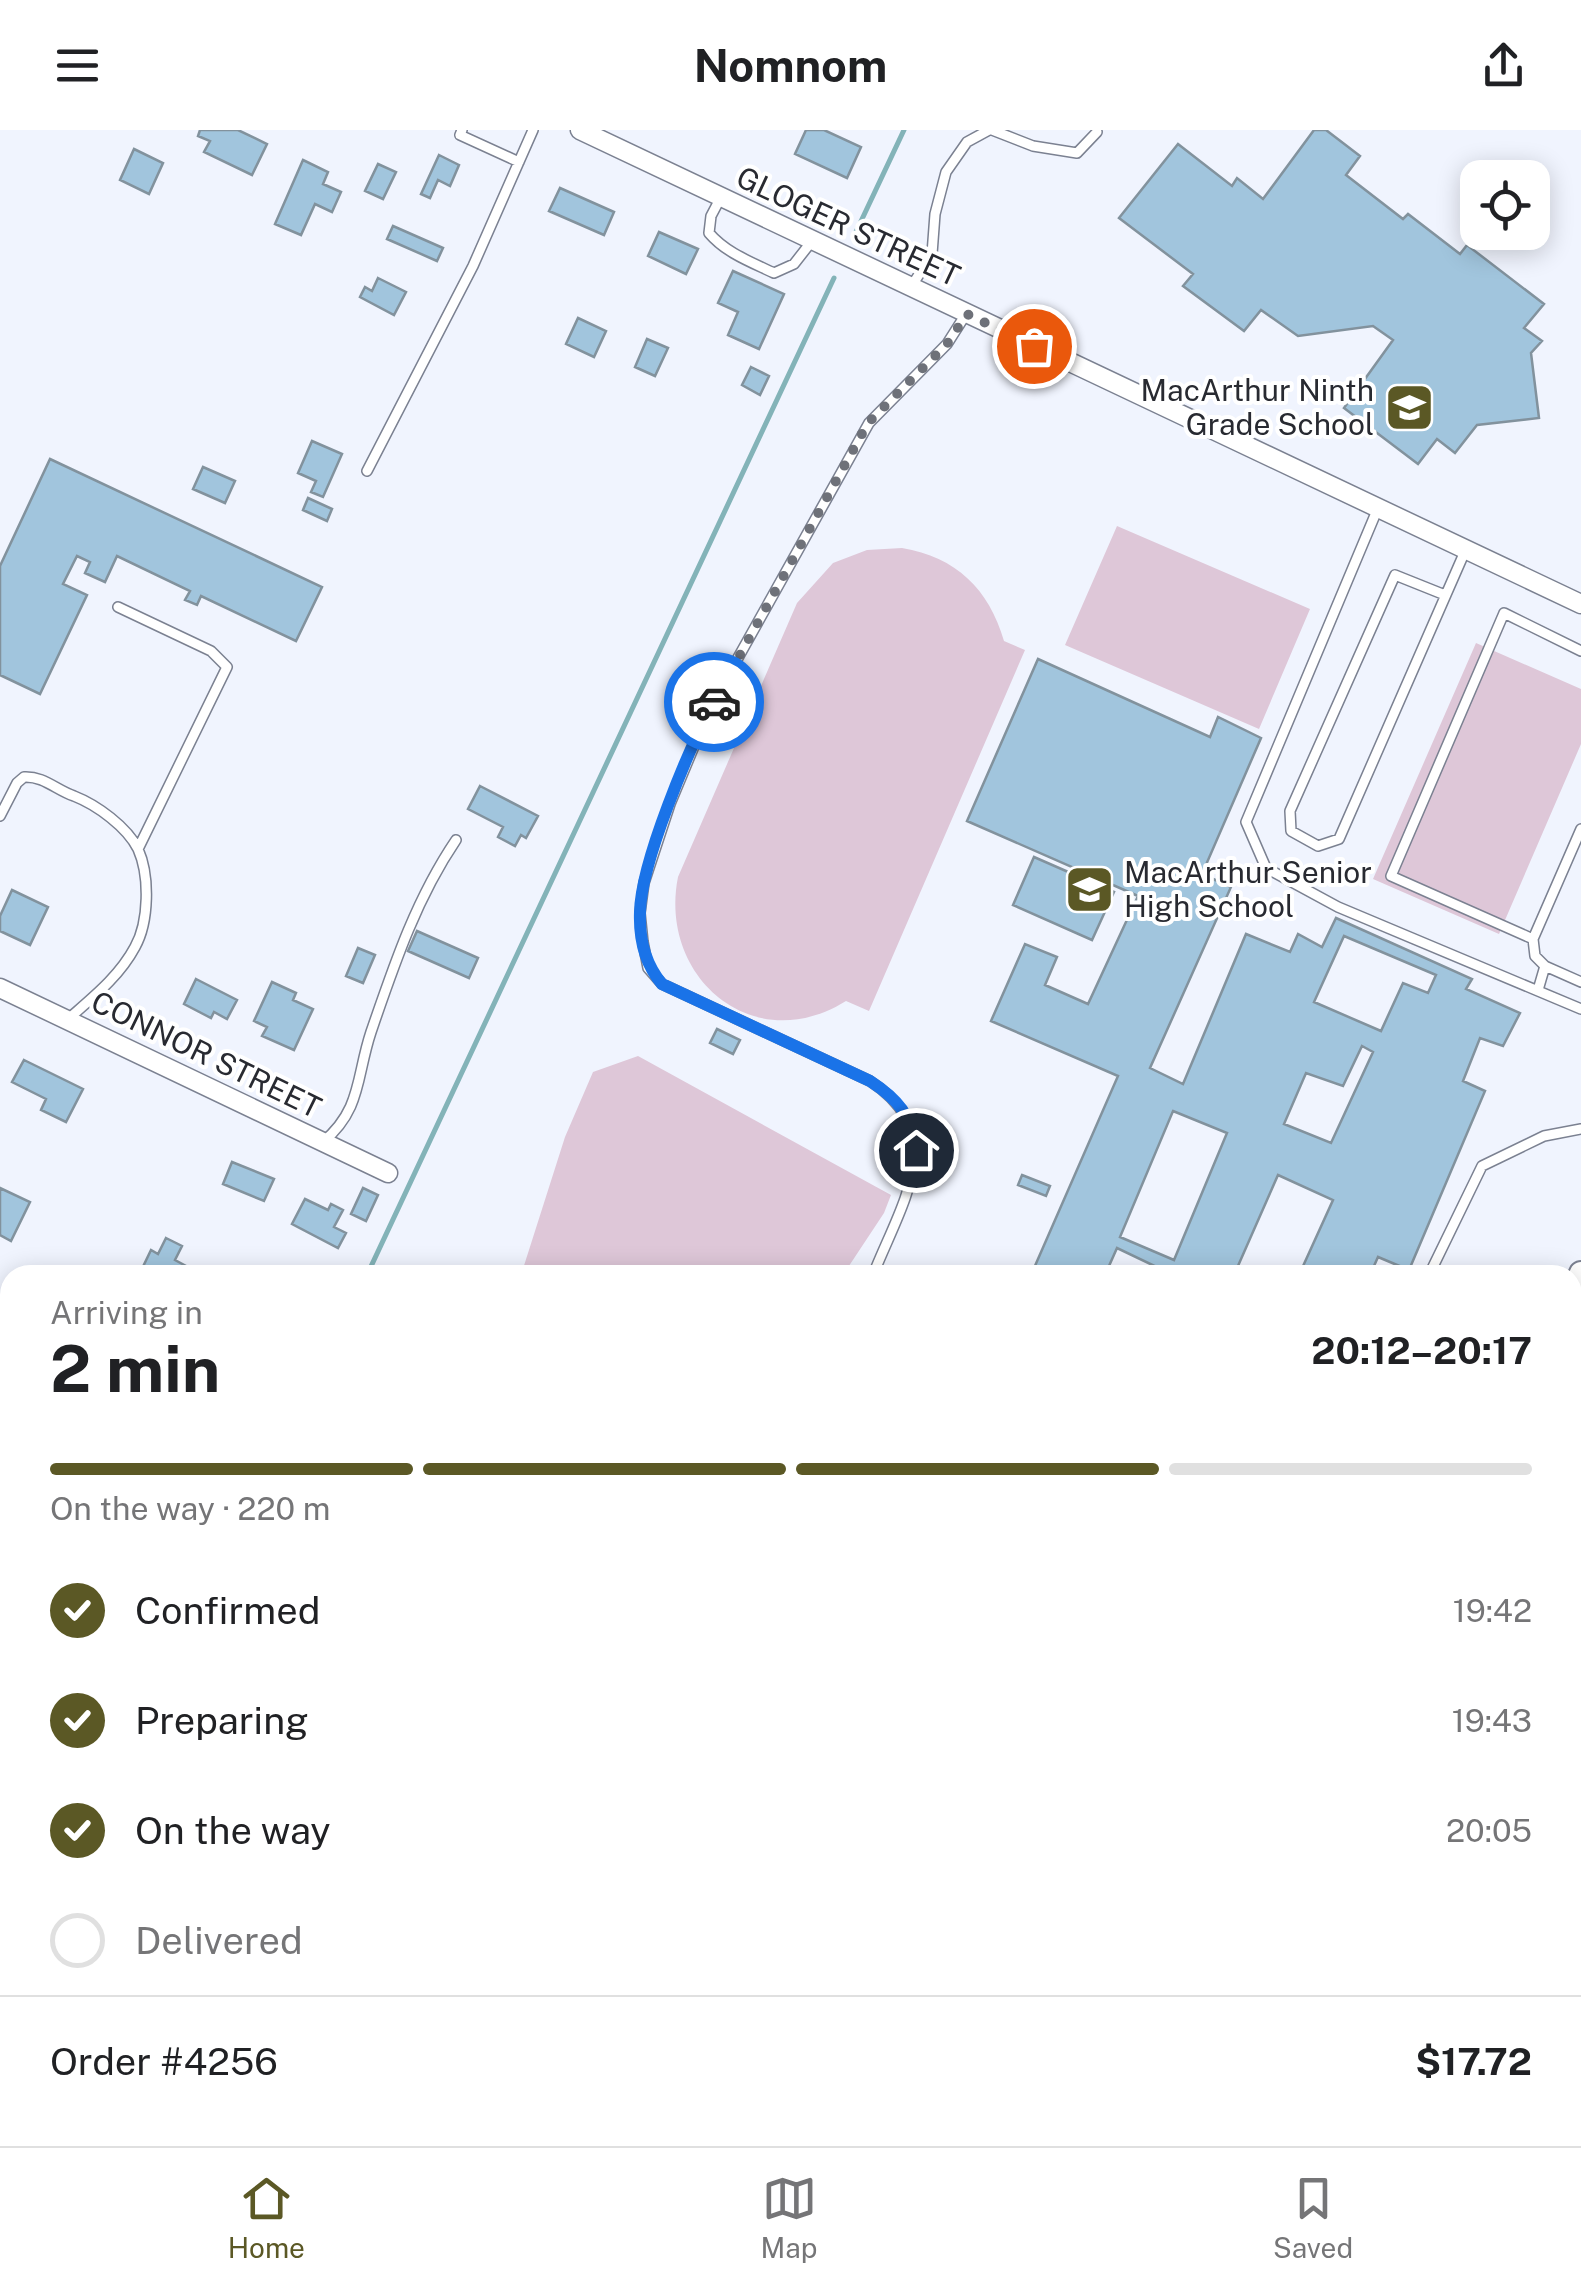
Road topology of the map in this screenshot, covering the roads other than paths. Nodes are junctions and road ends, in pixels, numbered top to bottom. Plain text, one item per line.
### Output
1 (462, 130) edge
2 (532, 130) edge
3 (580, 130) edge
4 (991, 130) edge
5 (1097, 132) edge
6 (519, 162) junction
7 (720, 197) junction
8 (812, 240) junction
9 (911, 287) junction
10 (967, 314) junction
11 (367, 471) dead end
12 (1378, 508) junction
13 (1466, 549) junction
14 (1444, 595) junction
15 (1581, 604) edge
16 (118, 607) dead end
17 (1581, 651) edge
18 (0, 816) edge
19 (1581, 830) edge
20 (456, 840) dead end
21 (138, 848) junction
22 (1534, 939) junction
23 (1544, 966) junction
24 (1581, 982) edge
25 (0, 988) edge
26 (1538, 990) junction
27 (1581, 1009) edge
28 (67, 1020) junction
29 (1581, 1129) edge
30 (323, 1142) junction
31 (388, 1173) dead end
32 (877, 1265) edge
33 (1434, 1265) edge

1 - 6 lane
2 - 6 lane
3 - 7 street, GLOGER STREET
4 - 5 lane
4 - 9 lane
6 - 11 lane
7 - 8 street, GLOGER STREET
7 - 8 lane
8 - 9 street, GLOGER STREET
9 - 10 street, GLOGER STREET
10 - 12 street, GLOGER STREET
10 - 32 lane
12 - 13 street, GLOGER STREET
12 - 26 lane
13 - 14 lane
13 - 15 street, GLOGER STREET
14 - 14 lane
16 - 21 lane
17 - 22 lane
18 - 21 lane
19 - 22 lane
20 - 30 lane
21 - 28 lane
22 - 23 lane
23 - 24 lane
23 - 26 lane
25 - 28 street, CONNOR STREET
26 - 27 lane
28 - 30 street, CONNOR STREET
29 - 33 lane
30 - 31 street, CONNOR STREET

